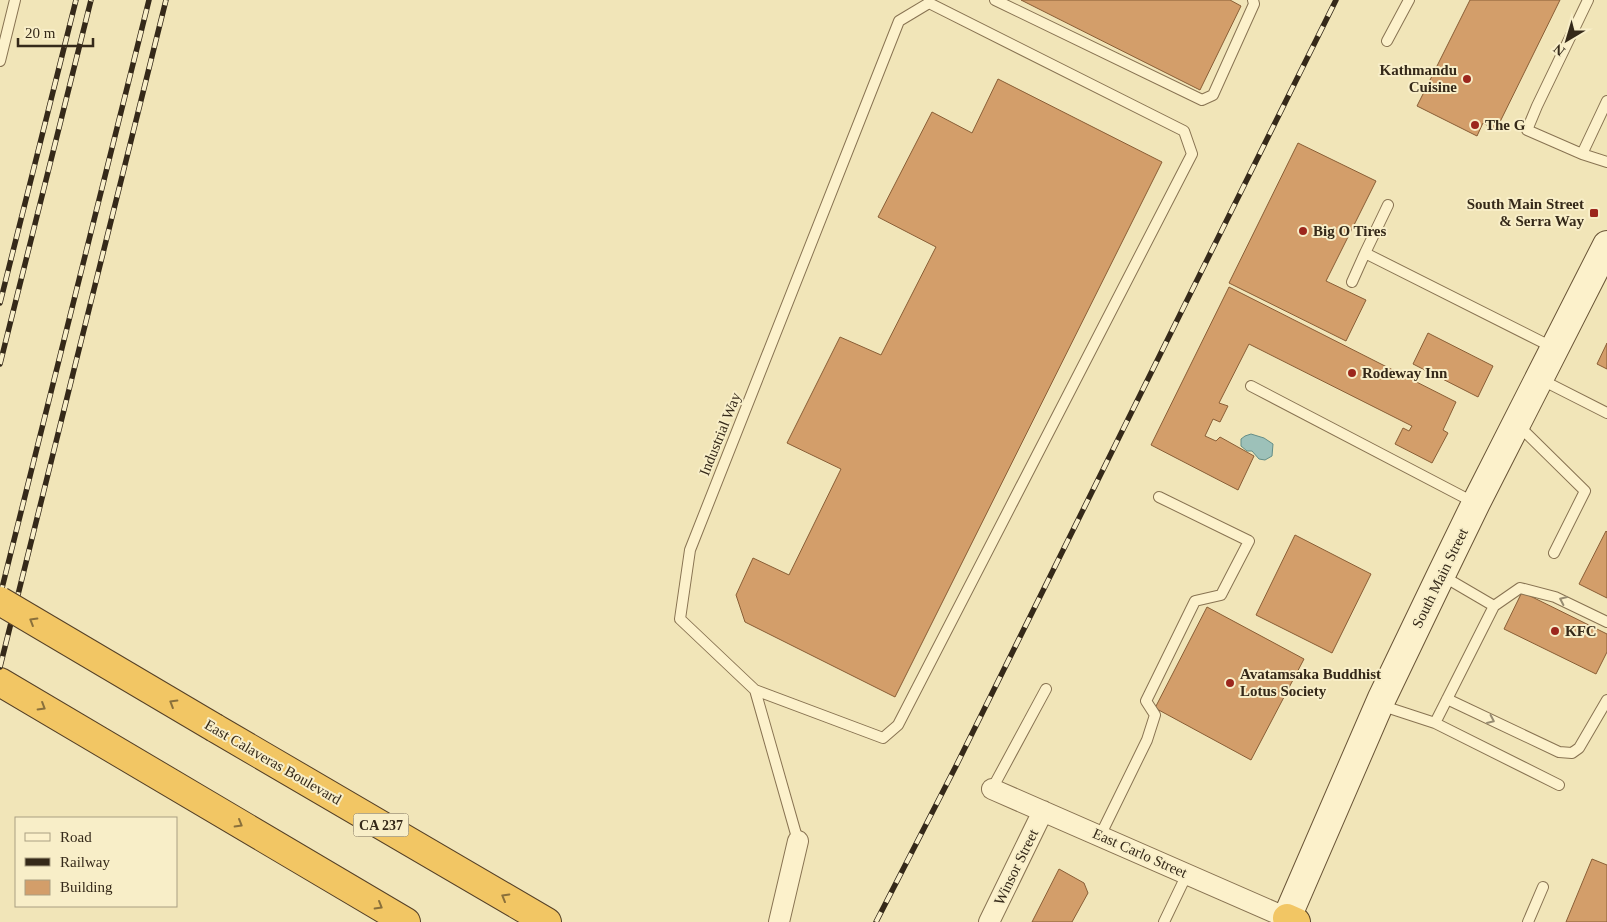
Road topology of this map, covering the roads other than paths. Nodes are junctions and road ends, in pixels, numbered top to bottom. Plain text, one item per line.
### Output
1 (15, 0) edge
2 (994, 0) edge
3 (1253, 0) edge
4 (1409, 0) edge
5 (1588, 0) edge
6 (1387, 41) dead end
7 (0, 61) edge
8 (1607, 101) edge
9 (1582, 154) junction
10 (1607, 162) edge
11 (1388, 205) dead end
12 (1607, 246) edge
13 (1365, 253) junction
14 (1352, 282) dead end
15 (1555, 348) junction
16 (1539, 378) junction
17 (1251, 386) dead end
18 (1607, 413) edge
19 (1517, 423) junction
20 (1159, 497) dead end
21 (1476, 503) junction
22 (1554, 553) dead end
23 (1441, 575) junction
24 (0, 601) edge
25 (1494, 606) junction
26 (1607, 622) edge
27 (0, 682) edge
28 (1046, 689) dead end
29 (755, 690) junction
30 (1447, 699) junction
31 (1607, 700) edge
32 (1380, 704) junction
33 (1435, 723) junction
34 (1559, 785) dead end
35 (992, 789) joint
36 (1043, 811) junction
37 (1100, 836) junction
38 (798, 841) joint
39 (1187, 874) junction
40 (1543, 887) dead end
41 (1289, 921) edge
42 (406, 922) edge
43 (547, 922) edge
44 (779, 922) edge
45 (988, 922) edge
46 (1164, 922) edge
47 (1528, 922) edge

1 - 7 lane
2 - 3 lane
4 - 6 lane
5 - 9 lane
8 - 9 lane
9 - 10 lane
11 - 13 lane
12 - 15 main road, South Main Street
13 - 14 lane
13 - 15 lane
15 - 16 main road, South Main Street
16 - 18 lane
16 - 19 main road, South Main Street
17 - 21 lane
19 - 21 main road, South Main Street
19 - 22 lane
20 - 37 lane
21 - 23 main road, South Main Street
23 - 25 lane
23 - 32 main road, South Main Street
43 -> 24 highway, East Calaveras Boulevard / CA 237, bridge
26 -> 25 lane
25 - 30 lane
27 -> 42 highway
28 - 35 lane
29 - 29 lane, Industrial Way
29 - 38 lane
30 -> 31 lane
30 - 33 lane
32 - 33 lane
32 - 41 main road, South Main Street
33 - 34 lane
35 - 36 street, East Carlo Street
36 - 37 street, East Carlo Street
36 - 45 street, Winsor Street
37 - 39 street, East Carlo Street
38 - 44 street
39 - 41 street, East Carlo Street
39 - 46 lane
40 - 47 lane

